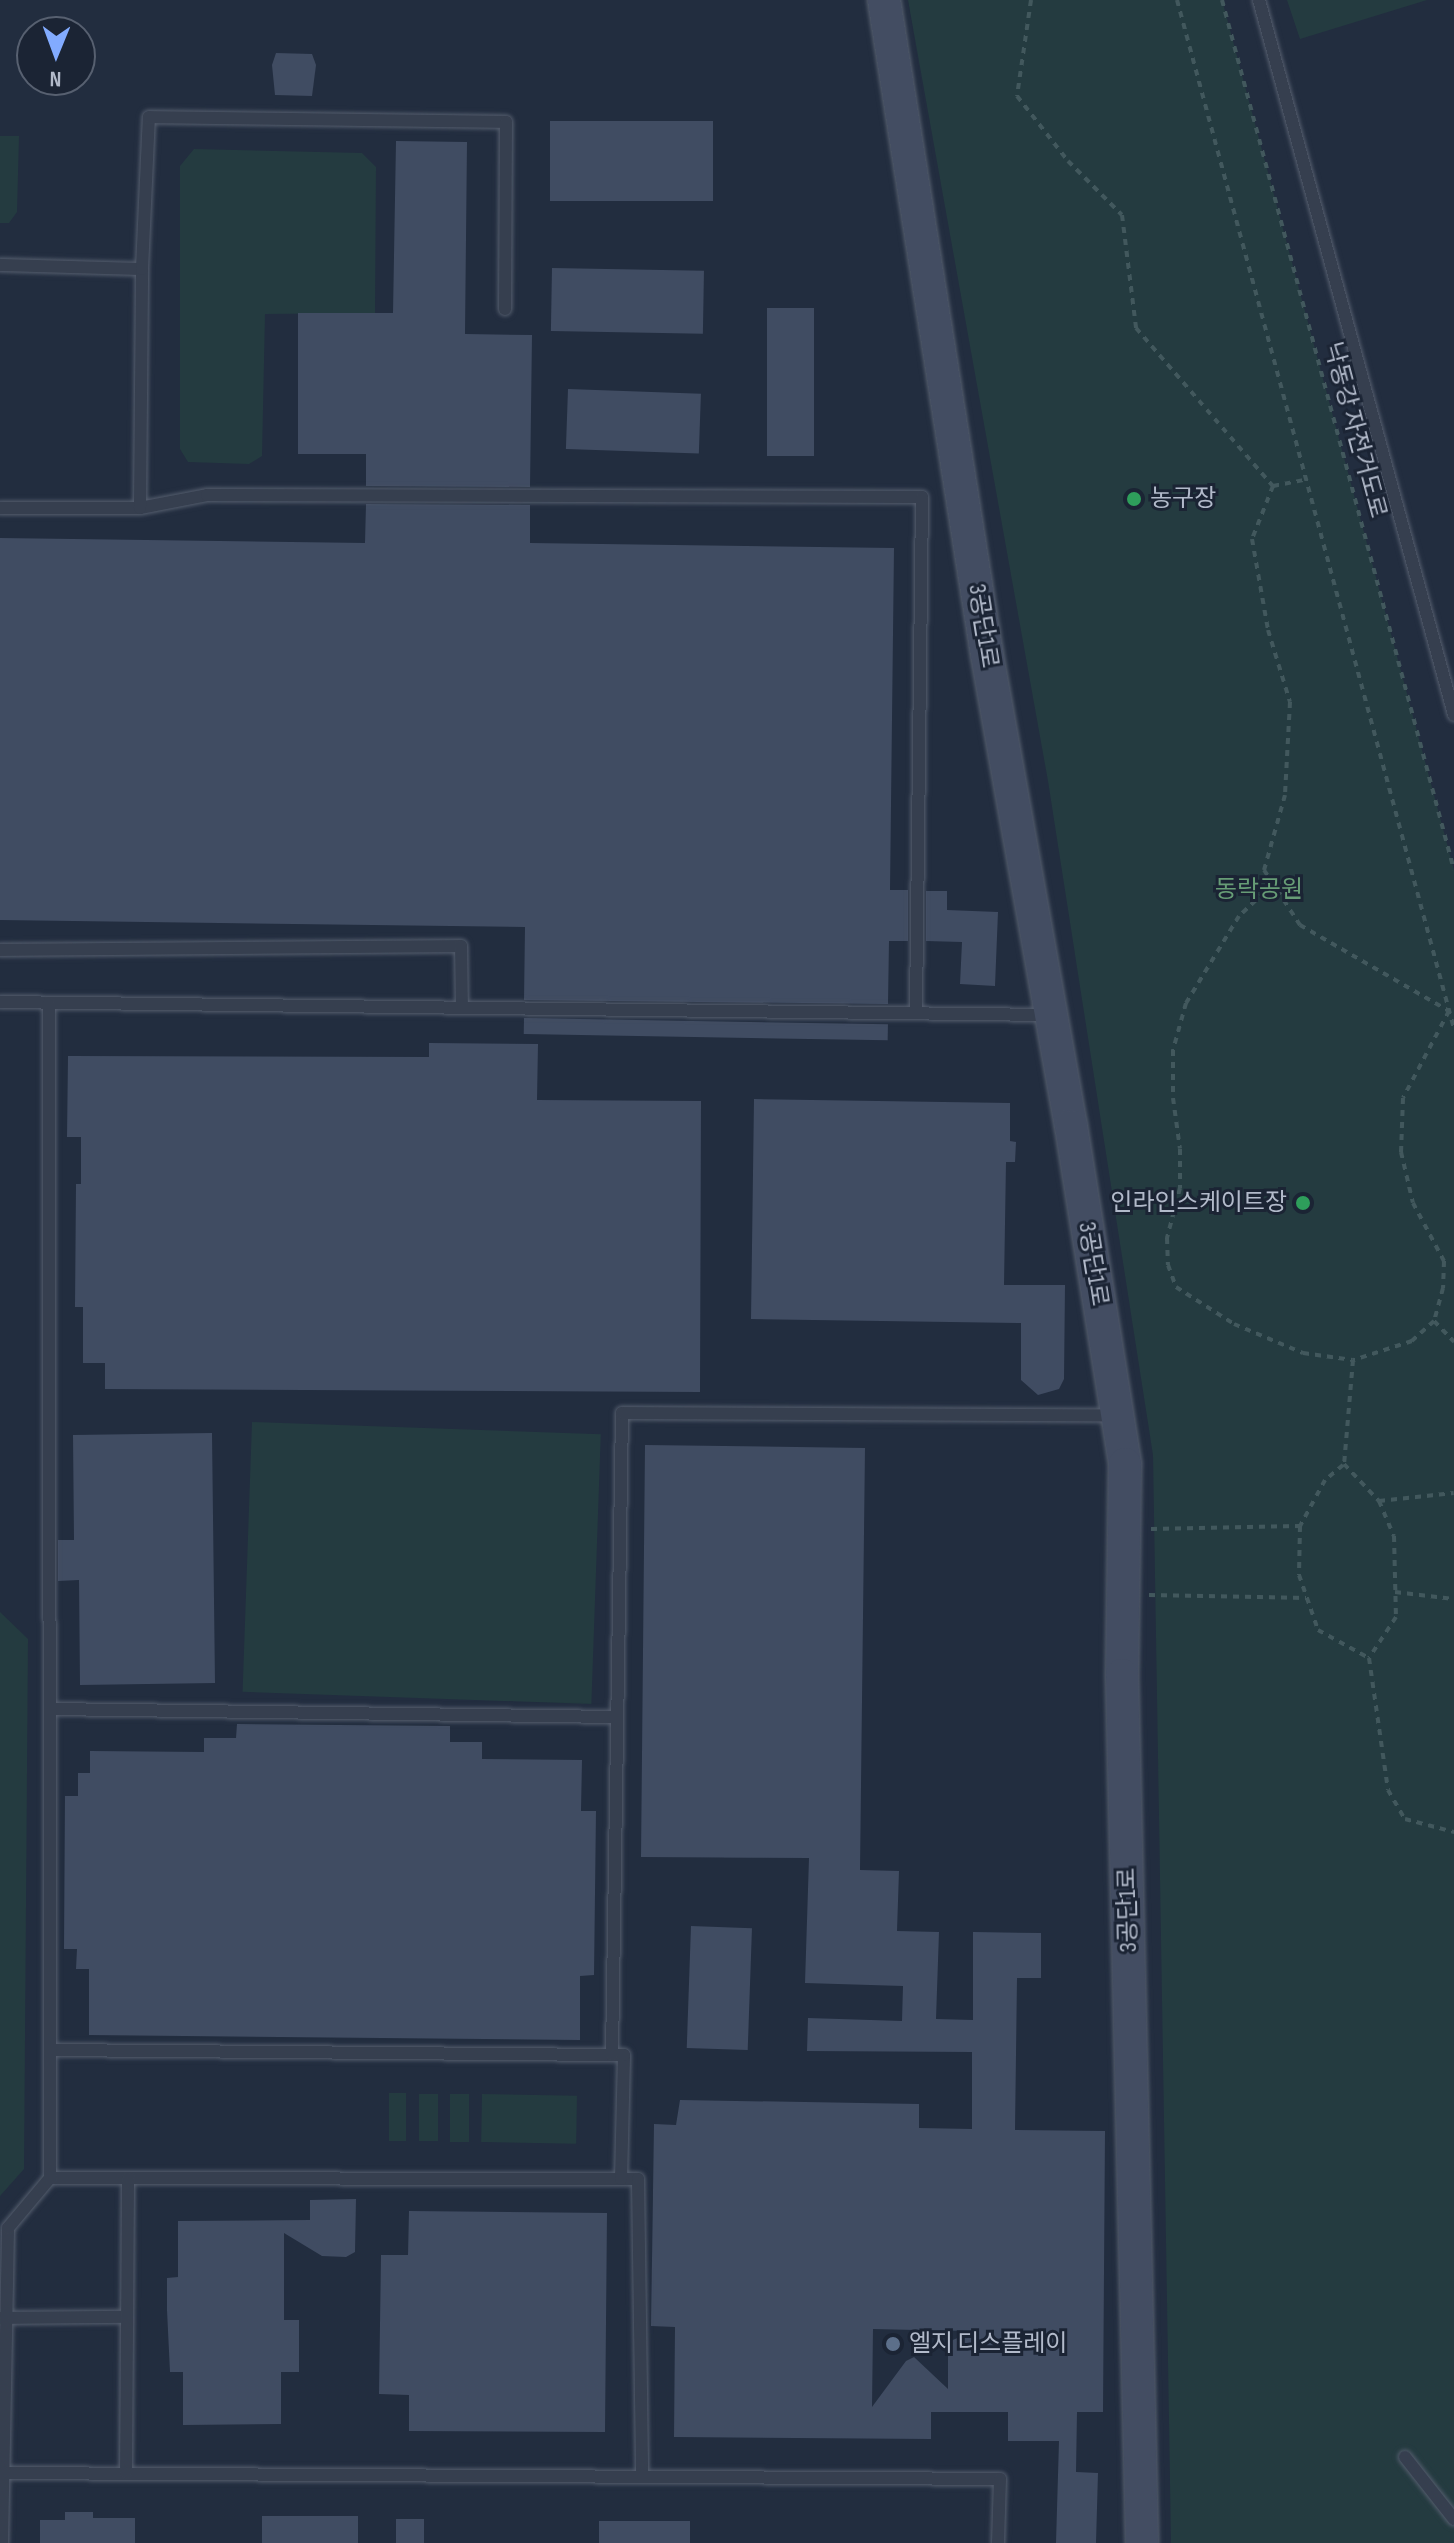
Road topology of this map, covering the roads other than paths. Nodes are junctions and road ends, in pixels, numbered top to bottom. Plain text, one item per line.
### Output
1 (884, 0) edge
2 (1259, 0) edge
3 (0, 265) edge
4 (142, 269) junction
5 (505, 309) dead end
6 (0, 508) edge
7 (140, 508) junction
8 (1454, 715) edge
9 (0, 950) edge
10 (0, 1002) edge
11 (49, 1003) junction
12 (462, 1007) junction
13 (916, 1011) junction
14 (1052, 1015) junction
15 (1118, 1416) junction
16 (50, 1709) junction
17 (616, 1717) junction
18 (50, 2050) junction
19 (612, 2055) junction
20 (50, 2178) junction
21 (128, 2178) junction
22 (621, 2179) junction
23 (127, 2317) junction
24 (3, 2318) edge
25 (1405, 2457) dead end
26 (3, 2473) junction
27 (126, 2473) junction
28 (642, 2477) junction
29 (1454, 2519) edge
30 (2, 2543) edge
31 (998, 2543) edge
32 (1142, 2543) edge

1 - 14 street, 3공단1로
2 - 8 lane
3 - 4 lane
4 - 5 lane
4 - 7 lane
6 - 7 lane
7 - 13 lane
9 - 12 lane
10 - 11 lane
11 - 12 lane
11 - 16 lane
12 - 13 lane
13 - 14 lane
14 - 15 street, 3공단1로
15 - 17 lane
15 - 32 street, 3공단1로
16 - 17 lane
16 - 18 lane
17 - 19 lane
18 - 19 lane
18 - 20 lane
19 - 22 lane
20 - 21 lane
20 - 24 lane
21 - 22 lane
21 - 23 lane
22 - 28 lane
23 - 24 lane
23 - 27 lane
24 - 26 lane
25 - 29 lane
26 - 27 lane
26 - 30 lane
27 - 28 lane
28 - 31 lane

